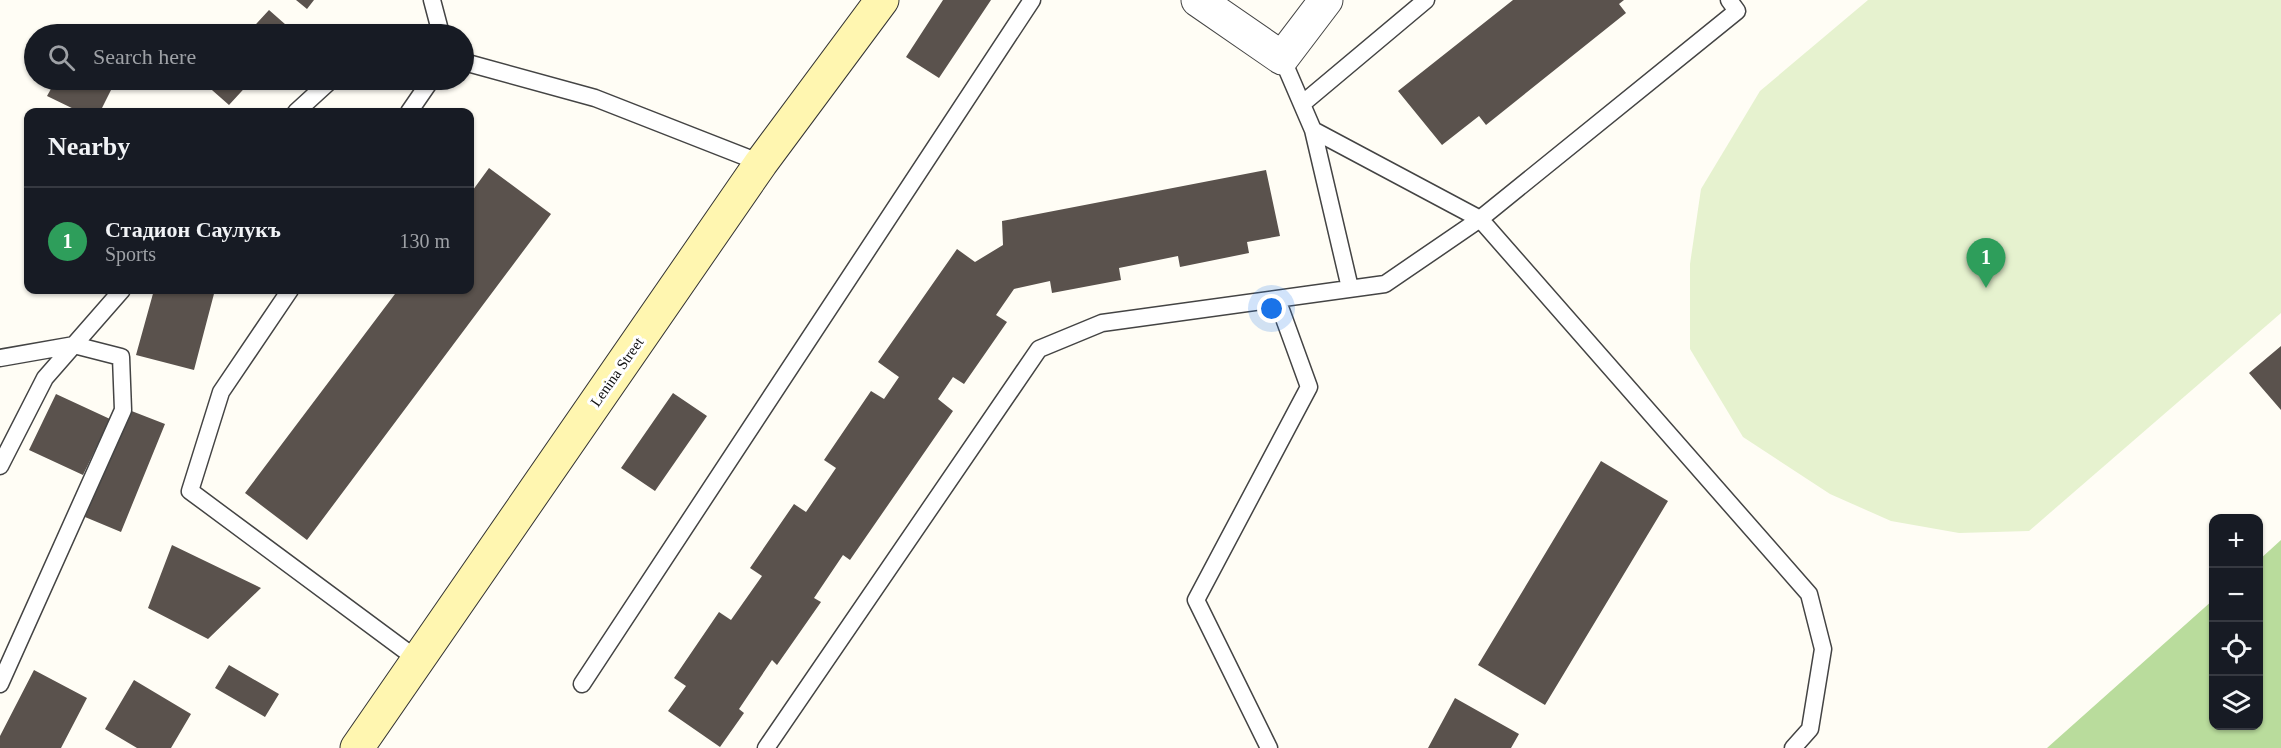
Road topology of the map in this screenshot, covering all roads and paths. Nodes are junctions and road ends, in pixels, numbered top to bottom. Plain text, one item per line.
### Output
1 (432, 0) edge
2 (882, 0) edge
3 (1032, 0) edge
4 (1198, 0) edge
5 (1326, 0) edge
6 (1426, 0) edge
7 (1729, 0) edge
8 (438, 24) edge
9 (1282, 58) junction
10 (474, 65) edge
11 (320, 90) edge
12 (424, 90) edge
13 (1302, 104) junction
14 (300, 108) edge
15 (412, 108) edge
16 (1313, 130) junction
17 (761, 164) junction
18 (1480, 219) junction
19 (1350, 288) junction
20 (119, 294) edge
21 (287, 294) edge
22 (1277, 299) junction
23 (74, 345) junction
24 (0, 358) edge
25 (0, 466) edge
26 (418, 660) junction
27 (0, 684) edge
28 (582, 684) dead end
29 (357, 748) edge
30 (766, 748) edge
31 (1269, 748) edge
32 (1793, 748) edge

1 - 8 lane
2 - 17 main road, Lenina Street
3 - 28 lane
4 - 9 street
5 - 9 street
6 - 13 lane
7 - 18 lane
9 - 13 lane
10 - 17 lane
11 - 14 lane
12 - 15 lane
13 - 16 lane
16 - 18 lane
16 - 19 lane
17 - 26 main road, Lenina Street
18 - 19 lane
18 - 32 lane
19 - 22 lane
20 - 23 lane
21 - 26 lane
22 - 30 lane
22 - 31 lane
23 - 24 lane
23 - 25 lane
23 - 27 lane
26 - 29 main road, Lenina Street

